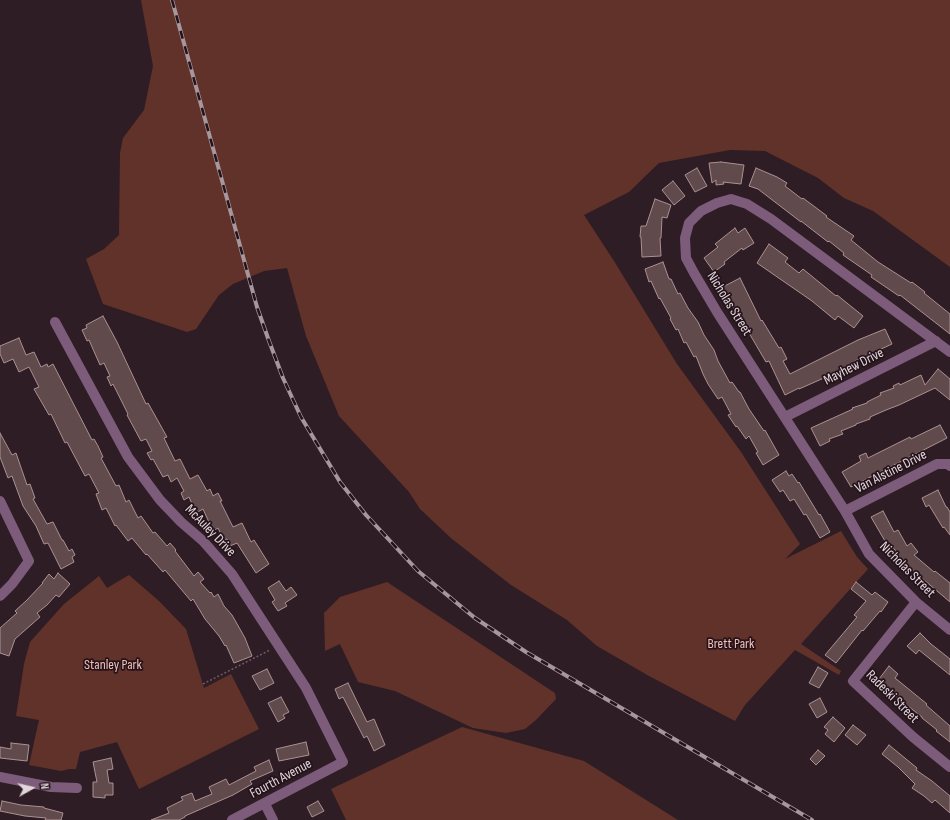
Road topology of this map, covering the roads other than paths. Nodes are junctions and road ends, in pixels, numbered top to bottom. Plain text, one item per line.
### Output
1 (55, 322) dead end
2 (936, 341) junction
3 (950, 352) edge
4 (785, 417) junction
5 (950, 466) edge
6 (0, 501) edge
7 (845, 511) junction
8 (0, 596) edge
9 (916, 602) junction
10 (950, 630) edge
11 (343, 762) joint
12 (950, 767) edge
13 (0, 778) edge
14 (77, 788) dead end
15 (265, 804) junction
16 (232, 820) edge
17 (273, 820) edge

1 - 11 street, McAuley Drive
2 - 3 street, Nicholas Street
2 - 4 street, Mayhew Drive
2 - 4 street, Nicholas Street
4 - 7 street, Nicholas Street
5 - 7 street, Van Alstine Drive
6 - 8 street
7 - 9 street, Nicholas Street
9 - 10 street, Nicholas Street
9 - 12 street, Radeski Street
11 - 15 street, Fourth Avenue
13 - 14 street
15 - 16 street, Fourth Avenue
15 - 17 street

